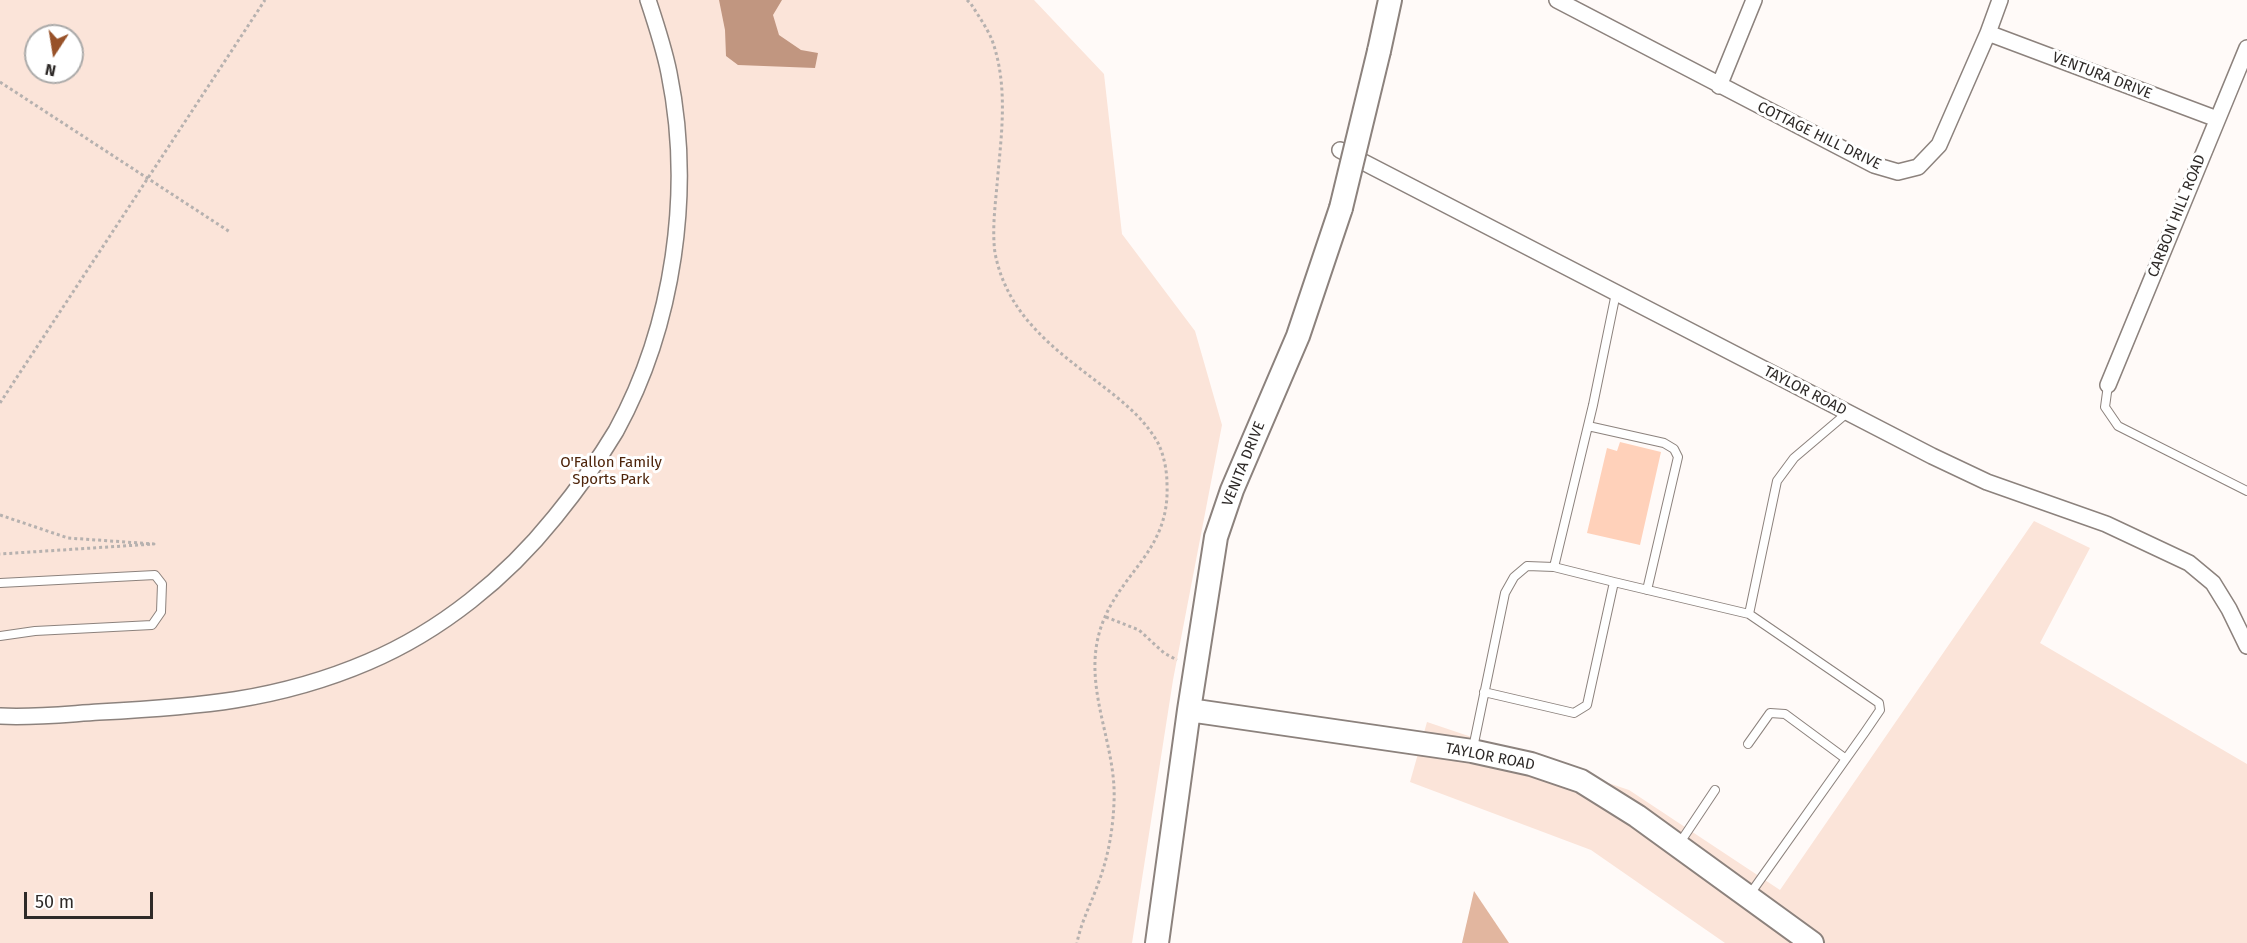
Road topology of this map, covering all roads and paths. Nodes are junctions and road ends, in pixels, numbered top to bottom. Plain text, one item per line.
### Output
1 (265, 0) edge
2 (648, 0) edge
3 (967, 0) edge
4 (1390, 0) edge
5 (1557, 0) edge
6 (1754, 0) edge
7 (2000, 0) edge
8 (1988, 33) junction
9 (2247, 48) edge
10 (0, 82) edge
11 (2240, 85) edge
12 (1719, 86) junction
13 (2217, 119) junction
14 (1340, 150) dead end
15 (149, 177) junction
16 (230, 232) dead end
17 (1616, 293) junction
18 (2108, 385) joint
19 (0, 403) edge
20 (1847, 412) junction
21 (1588, 426) junction
22 (2247, 491) edge
23 (0, 515) edge
24 (0, 554) edge
25 (1554, 567) junction
26 (1614, 582) junction
27 (0, 583) edge
28 (1647, 590) junction
29 (1749, 614) junction
30 (1106, 617) junction
31 (0, 636) edge
32 (2247, 646) edge
33 (1181, 662) dead end
34 (1485, 692) junction
35 (1189, 710) junction
36 (3, 717) edge
37 (1748, 744) dead end
38 (1472, 751) junction
39 (1846, 759) junction
40 (1714, 790) dead end
41 (1678, 846) junction
42 (1748, 896) junction
43 (1077, 943) edge
44 (1157, 943) edge
45 (1812, 943) edge

1 - 15 path
2 - 36 street
3 - 30 path
4 - 35 street, VENITA DRIVE, bridge
5 - 12 street, COTTAGE HILL DRIVE
6 - 12 street
7 - 8 street, COTTAGE HILL DRIVE
8 - 12 street, COTTAGE HILL DRIVE
8 - 13 street, VENTURA DRIVE
9 - 11 street, CARBON HILL ROAD
10 - 15 path
11 - 13 street, CARBON HILL ROAD
13 - 18 street, CARBON HILL ROAD
14 - 17 street, TAYLOR ROAD
15 - 16 path
15 - 19 path
17 - 20 street, TAYLOR ROAD
17 - 21 lane
18 - 22 lane
20 - 29 lane
20 - 32 street, TAYLOR ROAD
21 - 25 lane
21 - 28 lane
23 - 24 path
25 - 26 lane
25 - 34 lane
26 - 28 lane
26 - 34 lane
27 - 31 lane
28 - 29 lane
29 - 39 lane
30 - 33 path
30 - 43 path
34 - 38 lane
35 - 38 street, TAYLOR ROAD
35 - 44 street, VENITA DRIVE
37 - 39 lane
38 - 41 street, TAYLOR ROAD
39 - 42 lane
40 - 41 lane
41 - 42 street, TAYLOR ROAD
42 - 45 street, TAYLOR ROAD

